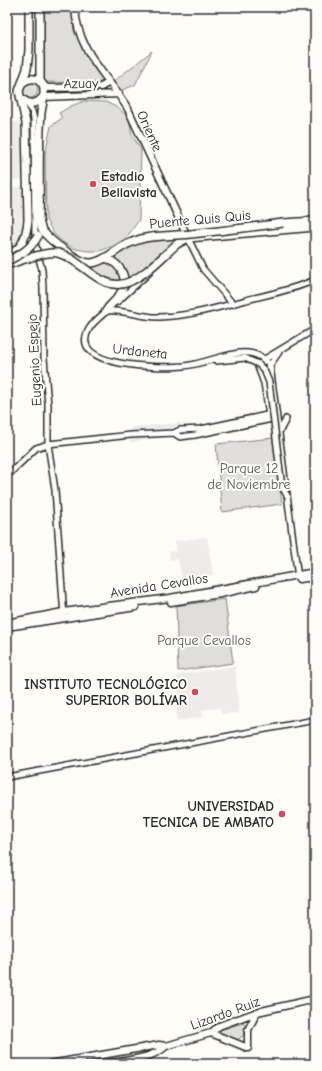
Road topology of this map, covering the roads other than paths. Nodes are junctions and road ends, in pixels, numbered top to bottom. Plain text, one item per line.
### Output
1 (29, 7) edge
2 (40, 7) edge
3 (75, 7) edge
4 (22, 83) junction
5 (108, 83) junction
6 (41, 84) junction
7 (119, 94) junction
8 (42, 97) junction
9 (24, 101) junction
10 (315, 221) edge
11 (315, 227) edge
12 (42, 230) junction
13 (188, 238) junction
14 (7, 256) edge
15 (106, 258) junction
16 (7, 261) edge
17 (7, 265) edge
18 (315, 280) edge
19 (233, 304) junction
20 (106, 311) junction
21 (315, 329) edge
22 (281, 350) junction
23 (265, 359) junction
24 (205, 362) junction
25 (258, 365) junction
26 (270, 365) junction
27 (261, 373) junction
28 (269, 415) junction
29 (277, 415) junction
30 (286, 419) dead end
31 (280, 432) junction
32 (174, 433) junction
33 (48, 444) junction
34 (7, 476) edge
35 (288, 497) junction
36 (315, 572) edge
37 (298, 577) junction
38 (315, 577) edge
39 (64, 615) junction
40 (7, 623) edge
41 (7, 627) edge
42 (315, 720) edge
43 (7, 777) edge
44 (315, 999) edge
45 (257, 1012) junction
46 (211, 1034) junction
47 (166, 1046) junction
48 (50, 1064) edge
49 (105, 1064) edge

1 - 4 main road
2 - 6 main road
3 - 5 main road, Oriente
4 - 6 main road
4 - 9 main road
5 - 6 main road, Azuay
5 - 7 main road, Oriente
6 - 8 main road
7 - 8 main road, Azuay
7 - 13 main road, Oriente
8 - 9 main road
8 - 12 main road
9 - 14 main road
9 - 33 street, Eugenio Espejo
10 - 15 main road, Puente Quis Quis, bridge
11 - 13 main road
12 - 15 main road
12 - 16 main road, bridge
13 - 17 main road, bridge
13 - 19 street, Oriente
13 - 20 street, Urdaneta
15 - 20 main road
18 - 19 street
19 - 20 street
20 - 24 street, Urdaneta
21 - 22 street
22 - 23 street
22 - 26 street
23 - 24 street, Urdaneta
23 - 25 street
23 - 26 street
24 - 25 street
25 - 27 street
25 - 35 street, bridge
26 - 27 street
26 - 29 street
27 - 28 street
28 - 29 street
28 - 32 street
29 - 31 street
29 - 32 street
30 - 31 street
31 - 35 street
32 - 33 street
33 - 34 street
33 - 39 street, Eugenio Espejo
35 - 37 street
36 - 37 main road, Avenida Cevallos
37 - 38 main road, Avenida Cevallos
37 - 39 main road, Avenida Cevallos
39 - 40 main road, Avenida Cevallos
39 - 41 main road, Avenida Cevallos
42 - 43 street
44 - 45 main road, Lizardo Ruiz
45 - 46 main road, Lizardo Ruiz
45 - 46 main road
46 - 47 main road, Lizardo Ruiz
47 - 48 main road, Lizardo Ruiz
47 - 49 main road, Lizardo Ruiz

